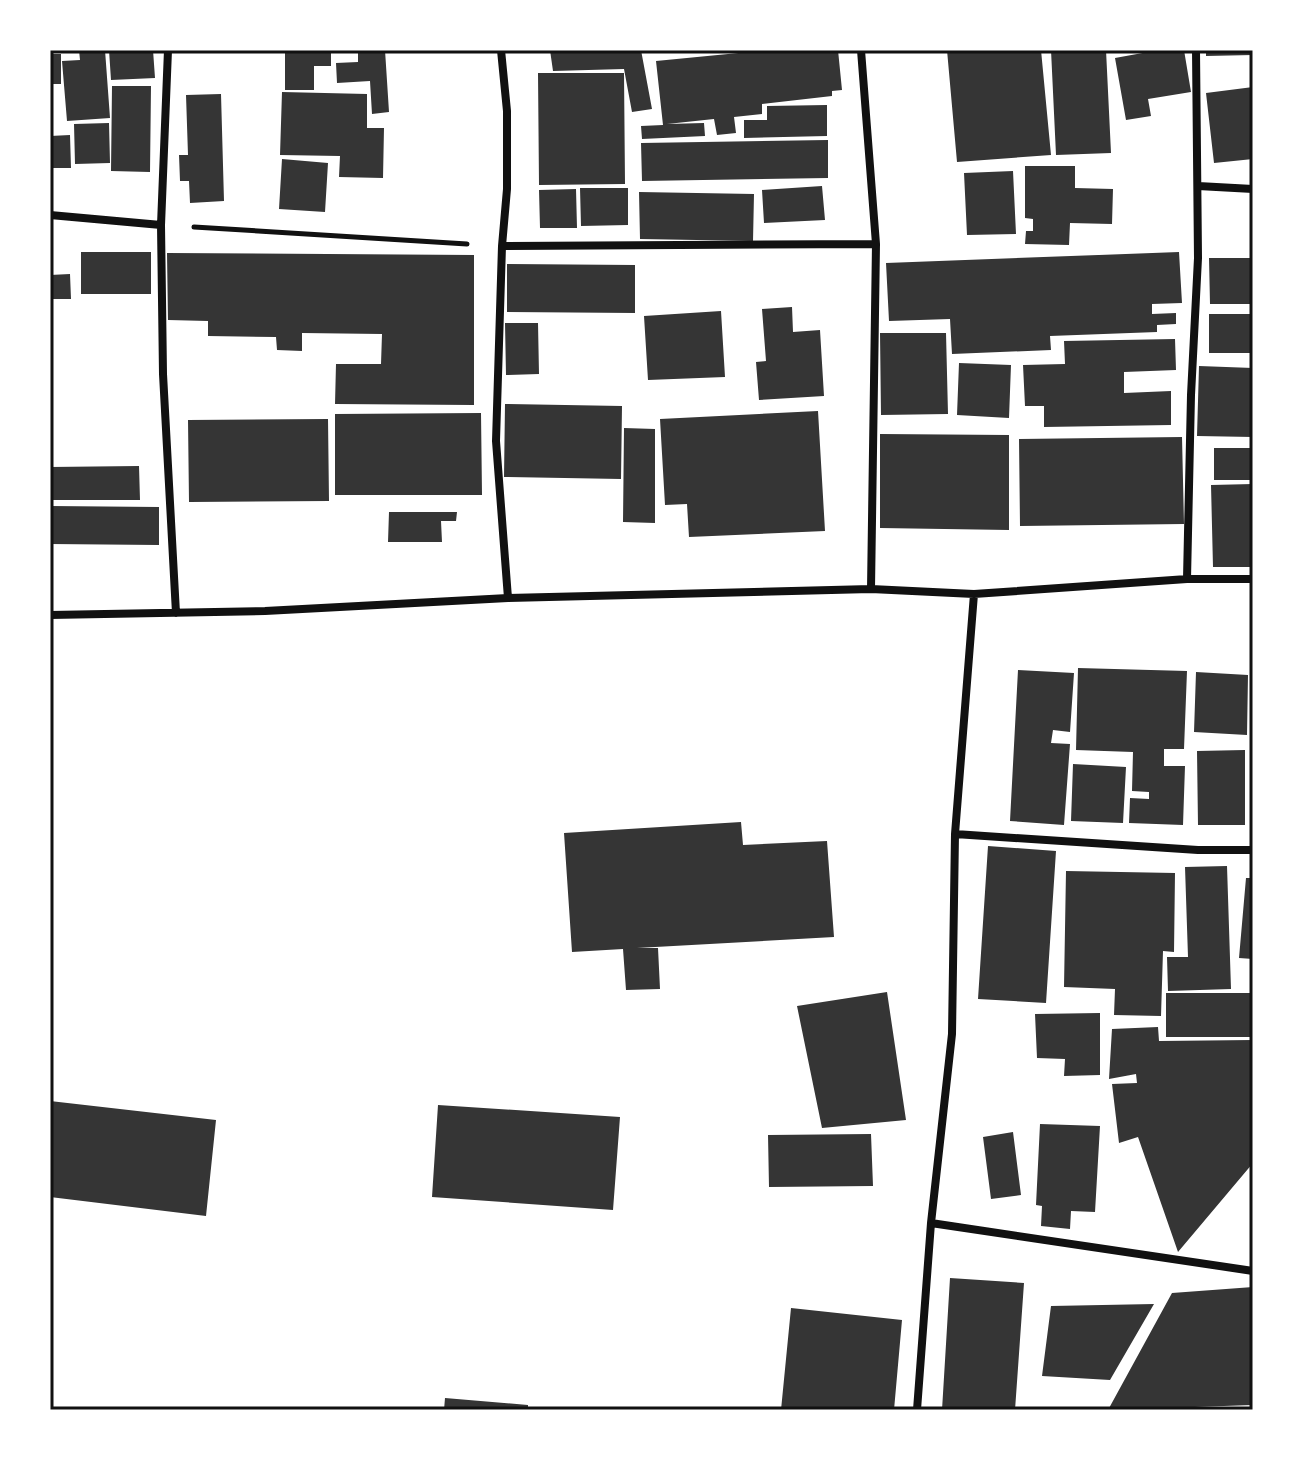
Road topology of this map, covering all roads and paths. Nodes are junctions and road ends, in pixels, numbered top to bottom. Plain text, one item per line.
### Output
1 (168, 50) edge
2 (501, 50) edge
3 (861, 50) edge
4 (1196, 50) edge
5 (1198, 186) junction
6 (1253, 189) edge
7 (50, 215) edge
8 (161, 225) junction
9 (876, 244) junction
10 (502, 246) junction
11 (1187, 579) junction
12 (1253, 579) edge
13 (871, 589) junction
14 (974, 594) junction
15 (508, 598) junction
16 (176, 613) junction
17 (50, 615) edge
18 (955, 834) junction
19 (1253, 850) edge
20 (931, 1223) junction
21 (1253, 1271) edge
22 (917, 1410) edge

1 - 8 street
2 - 10 street
3 - 9 street
4 - 5 street
5 - 6 street
5 - 11 street
7 - 8 street
8 - 10 path
8 - 16 street
9 - 10 street
9 - 13 street
10 - 15 street
11 - 12 street
11 - 14 street
13 - 14 street
13 - 15 street
14 - 18 street
15 - 16 street
16 - 17 street
18 - 19 street
18 - 20 street
20 - 21 street
20 - 22 street

